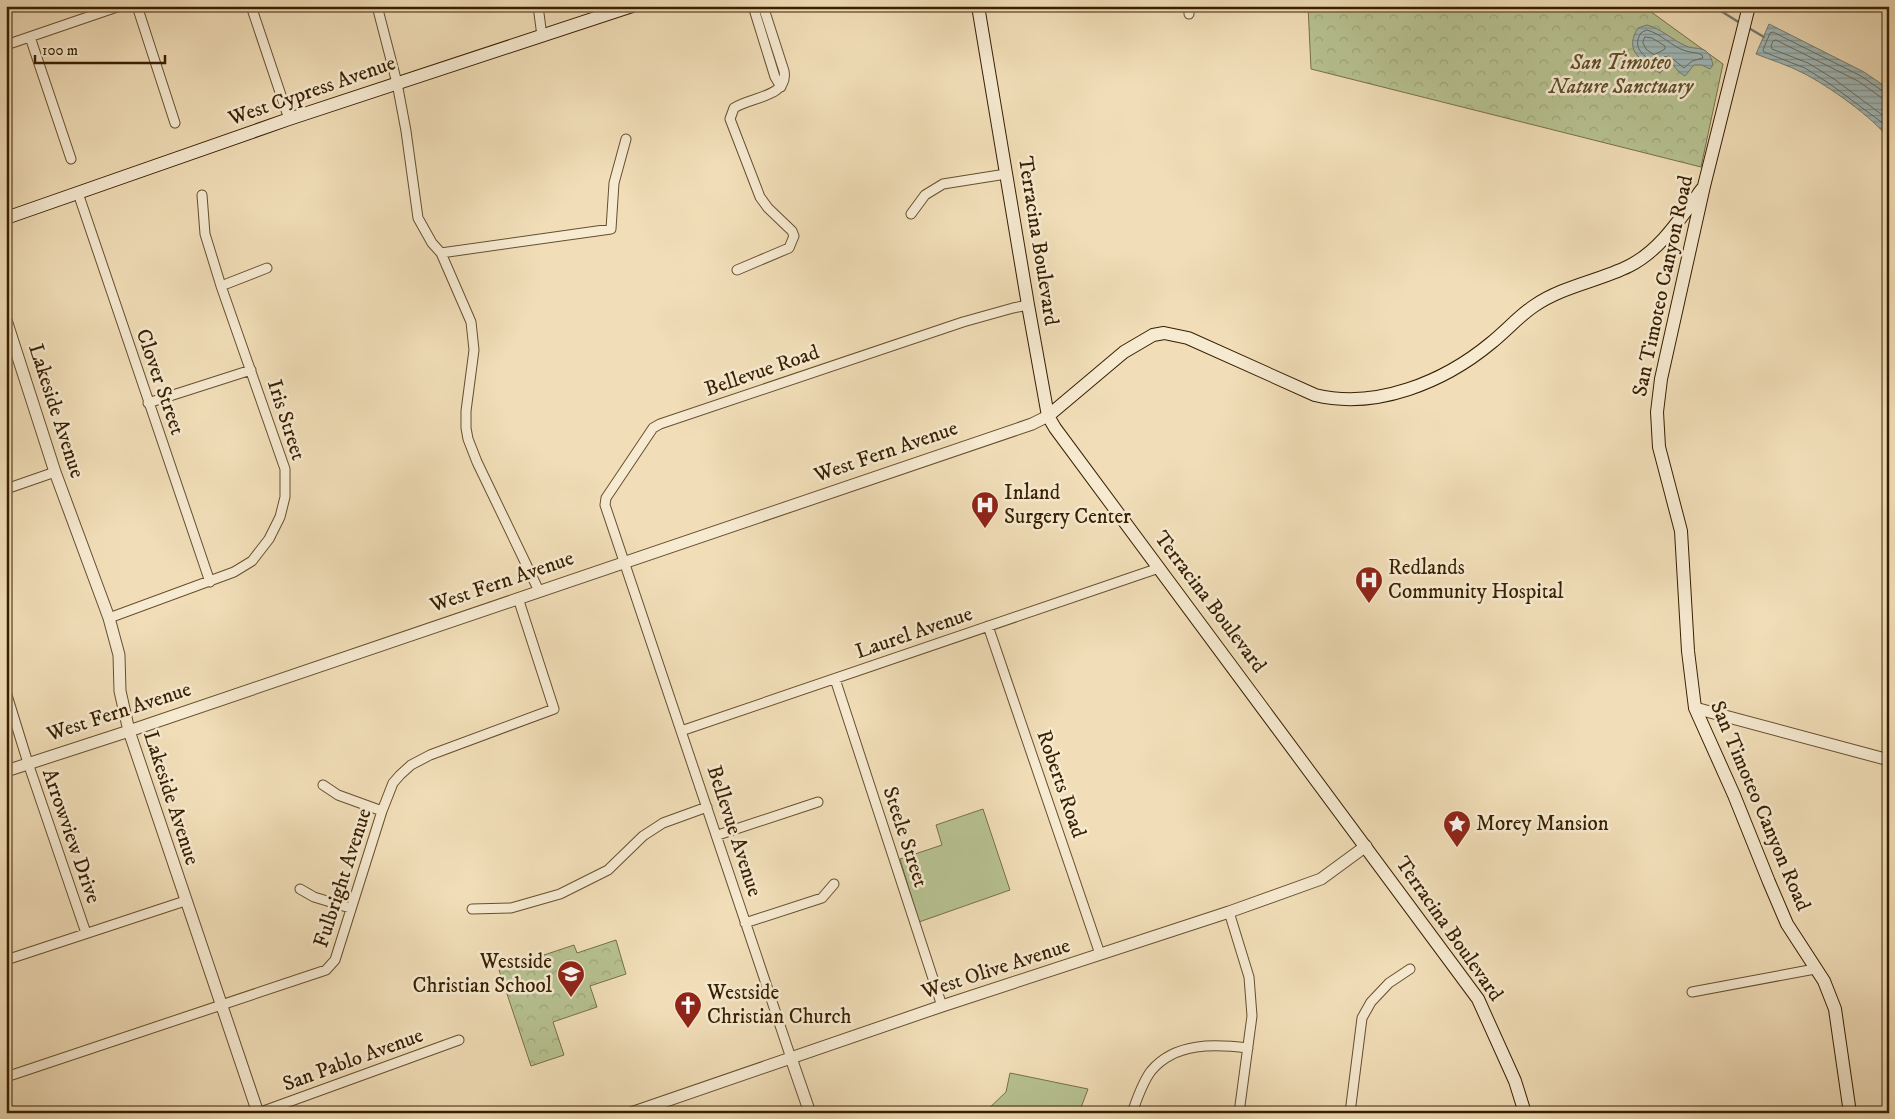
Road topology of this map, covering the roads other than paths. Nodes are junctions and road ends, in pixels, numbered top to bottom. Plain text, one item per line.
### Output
1 (120, 6) edge
2 (137, 6) edge
3 (251, 6) edge
4 (377, 6) edge
5 (538, 6) edge
6 (632, 6) edge
7 (754, 6) edge
8 (763, 6) edge
9 (978, 6) edge
10 (1749, 6) edge
11 (766, 31) junction
12 (542, 36) junction
13 (30, 37) junction
14 (6, 45) edge
15 (398, 83) junction
16 (289, 119) junction
17 (176, 123) dead end
18 (626, 139) dead end
19 (70, 159) dead end
20 (1006, 174) junction
21 (1704, 186) junction
22 (78, 193) junction
23 (202, 194) dead end
24 (911, 214) dead end
25 (6, 218) edge
26 (441, 253) junction
27 (267, 268) dead end
28 (737, 270) dead end
29 (221, 286) junction
30 (1028, 305) junction
31 (6, 320) edge
32 (250, 370) junction
33 (148, 403) junction
34 (1048, 416) junction
35 (55, 472) junction
36 (6, 489) edge
37 (624, 561) junction
38 (1159, 568) junction
39 (210, 582) junction
40 (539, 591) junction
41 (518, 598) junction
42 (109, 618) junction
43 (988, 626) junction
44 (835, 679) junction
45 (6, 692) edge
46 (1695, 708) junction
47 (129, 731) junction
48 (681, 731) junction
49 (1889, 760) edge
50 (28, 763) junction
51 (6, 771) edge
52 (323, 785) dead end
53 (818, 802) dead end
54 (707, 807) junction
55 (382, 811) junction
56 (718, 835) junction
57 (1366, 846) junction
58 (834, 884) dead end
59 (300, 889) dead end
60 (185, 901) junction
61 (350, 908) junction
62 (472, 909) dead end
63 (1229, 912) junction
64 (745, 923) junction
65 (86, 933) junction
66 (1100, 954) junction
67 (6, 960) edge
68 (1410, 969) dead end
69 (1815, 969) junction
70 (1692, 992) dead end
71 (222, 1005) junction
72 (942, 1006) junction
73 (459, 1040) dead end
74 (1248, 1048) junction
75 (791, 1058) junction
76 (6, 1077) edge
77 (659, 1108) edge
78 (258, 1113) edge
79 (631, 1113) edge
80 (810, 1113) edge
81 (1132, 1113) edge
82 (1239, 1113) edge
83 (1350, 1113) edge
84 (1524, 1113) edge
85 (1850, 1113) edge

1 - 13 street
2 - 17 street
3 - 16 street
4 - 15 street
5 - 12 street
6 - 12 main road, West Cypress Avenue
7 - 11 street
8 - 11 street
9 - 20 main road, Terracina Boulevard
10 - 21 main road, San Timoteo Canyon Road
11 - 28 street
12 - 15 main road, West Cypress Avenue
13 - 14 street
13 - 19 street
15 - 16 main road, West Cypress Avenue
15 - 26 street
16 - 22 main road, West Cypress Avenue
18 - 26 street
20 - 24 street
20 - 30 main road, Terracina Boulevard
21 - 34 main road, West Fern Avenue
21 - 46 main road, San Timoteo Canyon Road
22 - 25 main road, West Cypress Avenue
22 - 33 street, Clover Street
23 - 29 street, Iris Street
26 - 40 street
27 - 29 street
29 - 32 street, Iris Street
30 - 34 main road, Terracina Boulevard
30 - 37 street, Bellevue Road
31 - 35 street, Lakeside Avenue
32 - 33 street
32 - 39 street, Iris Street
33 - 39 street, Clover Street
34 - 37 street, West Fern Avenue
34 - 38 main road, Terracina Boulevard
35 - 36 street
35 - 42 street, Lakeside Avenue
37 - 40 street, West Fern Avenue
37 - 48 street, Bellevue Avenue
38 - 43 street, Laurel Avenue
38 - 57 main road, Terracina Boulevard
39 - 42 street, Iris Street
40 - 41 street, West Fern Avenue
41 - 47 street, West Fern Avenue
41 - 55 street, Fulbright Avenue
42 - 47 street, Lakeside Avenue
43 - 44 street, Laurel Avenue
43 - 66 street, Roberts Road
44 - 48 street, Laurel Avenue
44 - 72 street, Steele Street
45 - 50 street, Arrowview Drive
46 - 49 street
46 - 69 main road, San Timoteo Canyon Road
47 - 50 street, West Fern Avenue
47 - 60 street, Lakeside Avenue
48 - 54 street, Bellevue Avenue
50 - 51 street, West Fern Avenue
50 - 65 street, Arrowview Drive
52 - 55 street
53 - 56 street
54 - 56 street, Bellevue Avenue
54 - 62 street
55 - 61 street, Fulbright Avenue
56 - 64 street, Bellevue Avenue
57 - 63 street, West Olive Avenue
57 - 84 main road, Terracina Boulevard
58 - 64 street
59 - 61 street
60 - 65 street
60 - 71 street, Lakeside Avenue
61 - 71 street, Fulbright Avenue
63 - 66 street, West Olive Avenue
63 - 74 street
64 - 75 street, Bellevue Avenue
65 - 67 street
66 - 72 street, West Olive Avenue
68 - 83 street
69 - 70 street
69 - 85 main road, San Timoteo Canyon Road
71 - 76 street, Fulbright Avenue
71 - 78 street, Lakeside Avenue
72 - 75 street, West Olive Avenue
73 - 78 street, San Pablo Avenue
74 - 81 street
74 - 82 street
75 - 77 street, West Olive Avenue
75 - 80 street, Bellevue Avenue
77 - 79 street, West Olive Avenue

